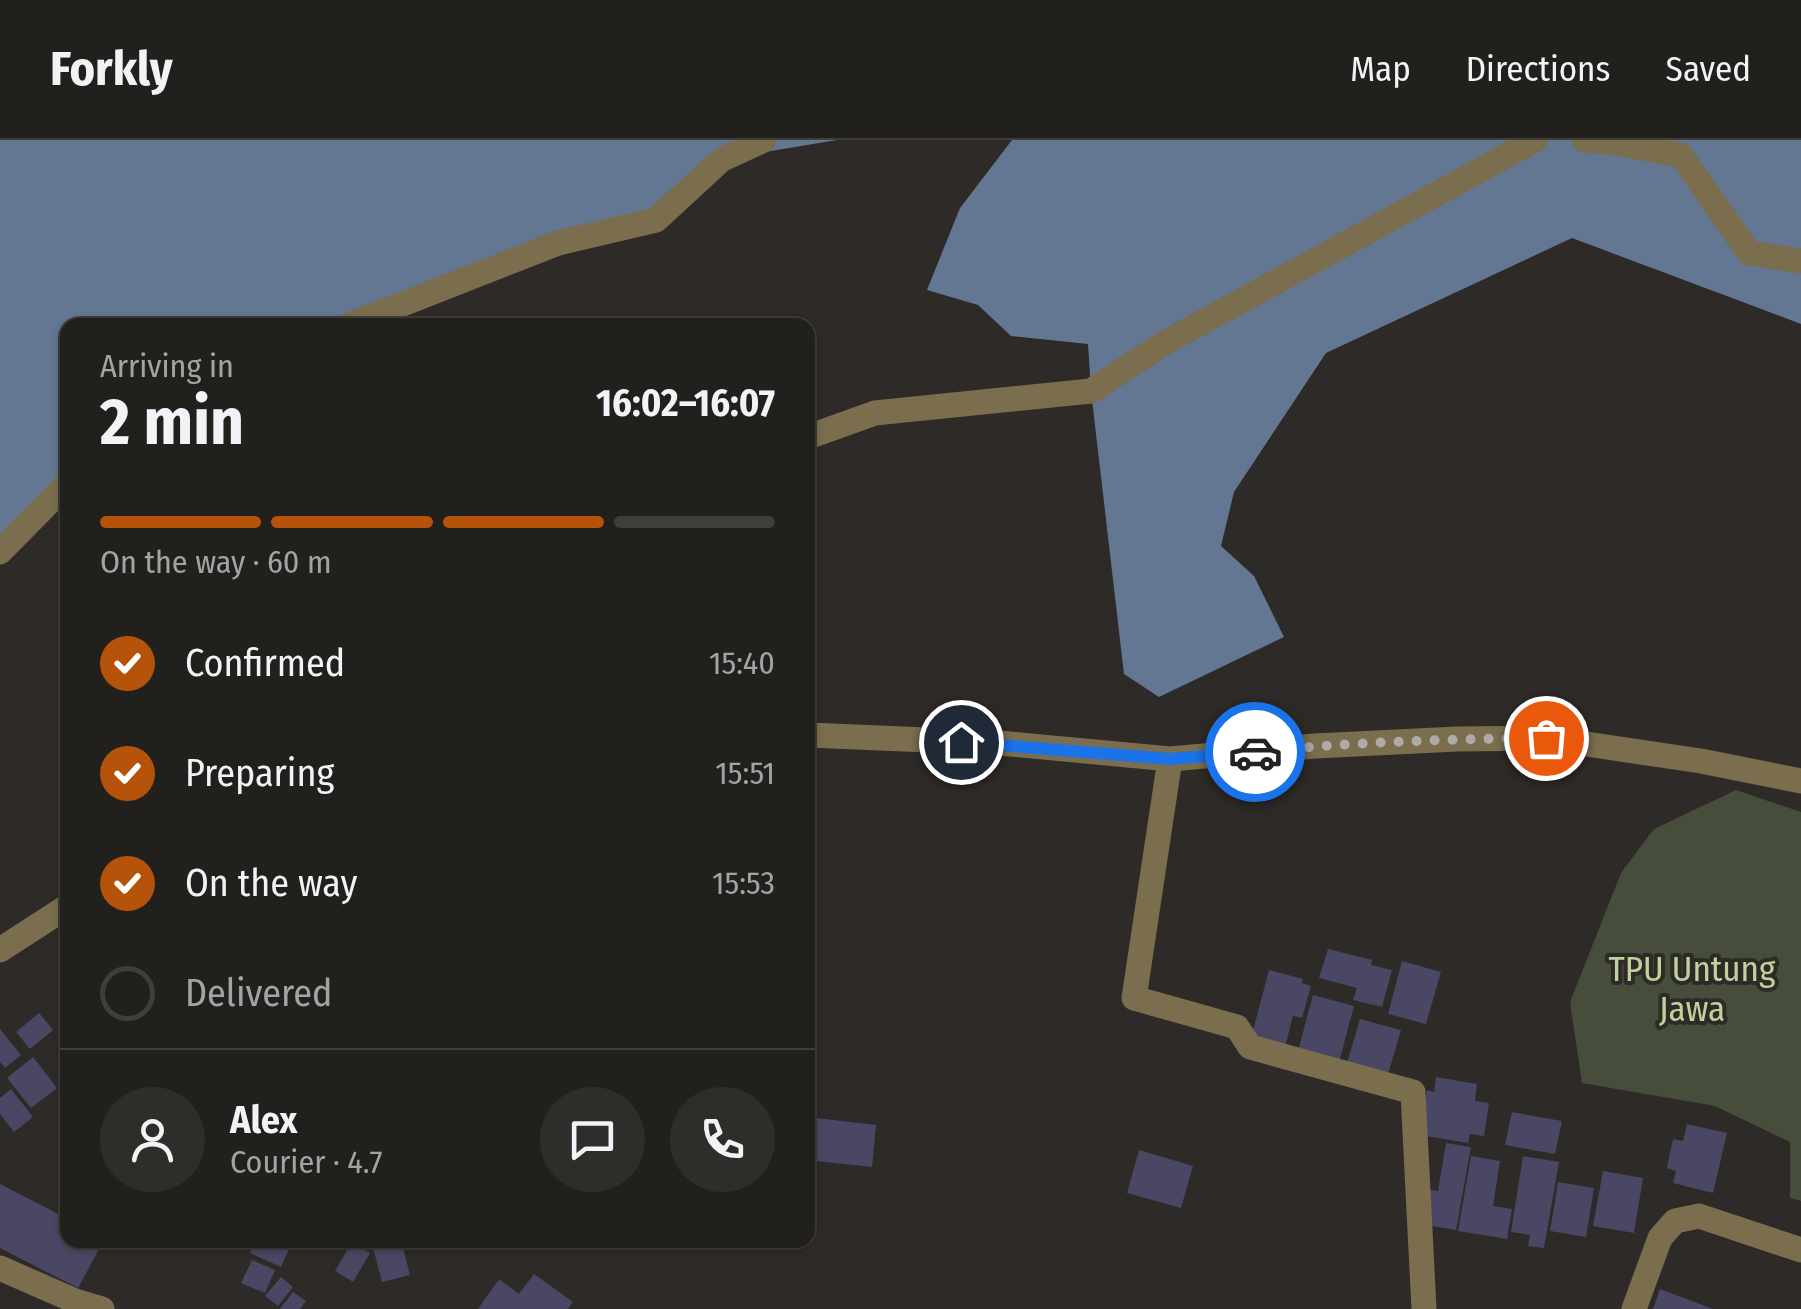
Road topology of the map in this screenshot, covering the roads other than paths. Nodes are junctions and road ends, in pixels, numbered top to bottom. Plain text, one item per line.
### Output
1 (764, 140) edge
2 (1536, 140) edge
3 (1584, 140) edge
4 (1801, 261) edge
5 (367, 318) edge
6 (815, 434) edge
7 (60, 491) edge
8 (0, 552) edge
9 (815, 735) edge
10 (1170, 759) junction
11 (1801, 781) edge
12 (60, 911) edge
13 (0, 950) edge
14 (1801, 1250) edge
15 (0, 1268) edge
16 (102, 1309) edge
17 (1424, 1309) edge
18 (1634, 1309) edge

1 - 5 street
2 - 6 street
3 - 4 street
7 - 8 street
9 - 10 street
10 - 11 street
10 - 17 street
12 - 13 street
14 - 18 street
15 - 16 street

